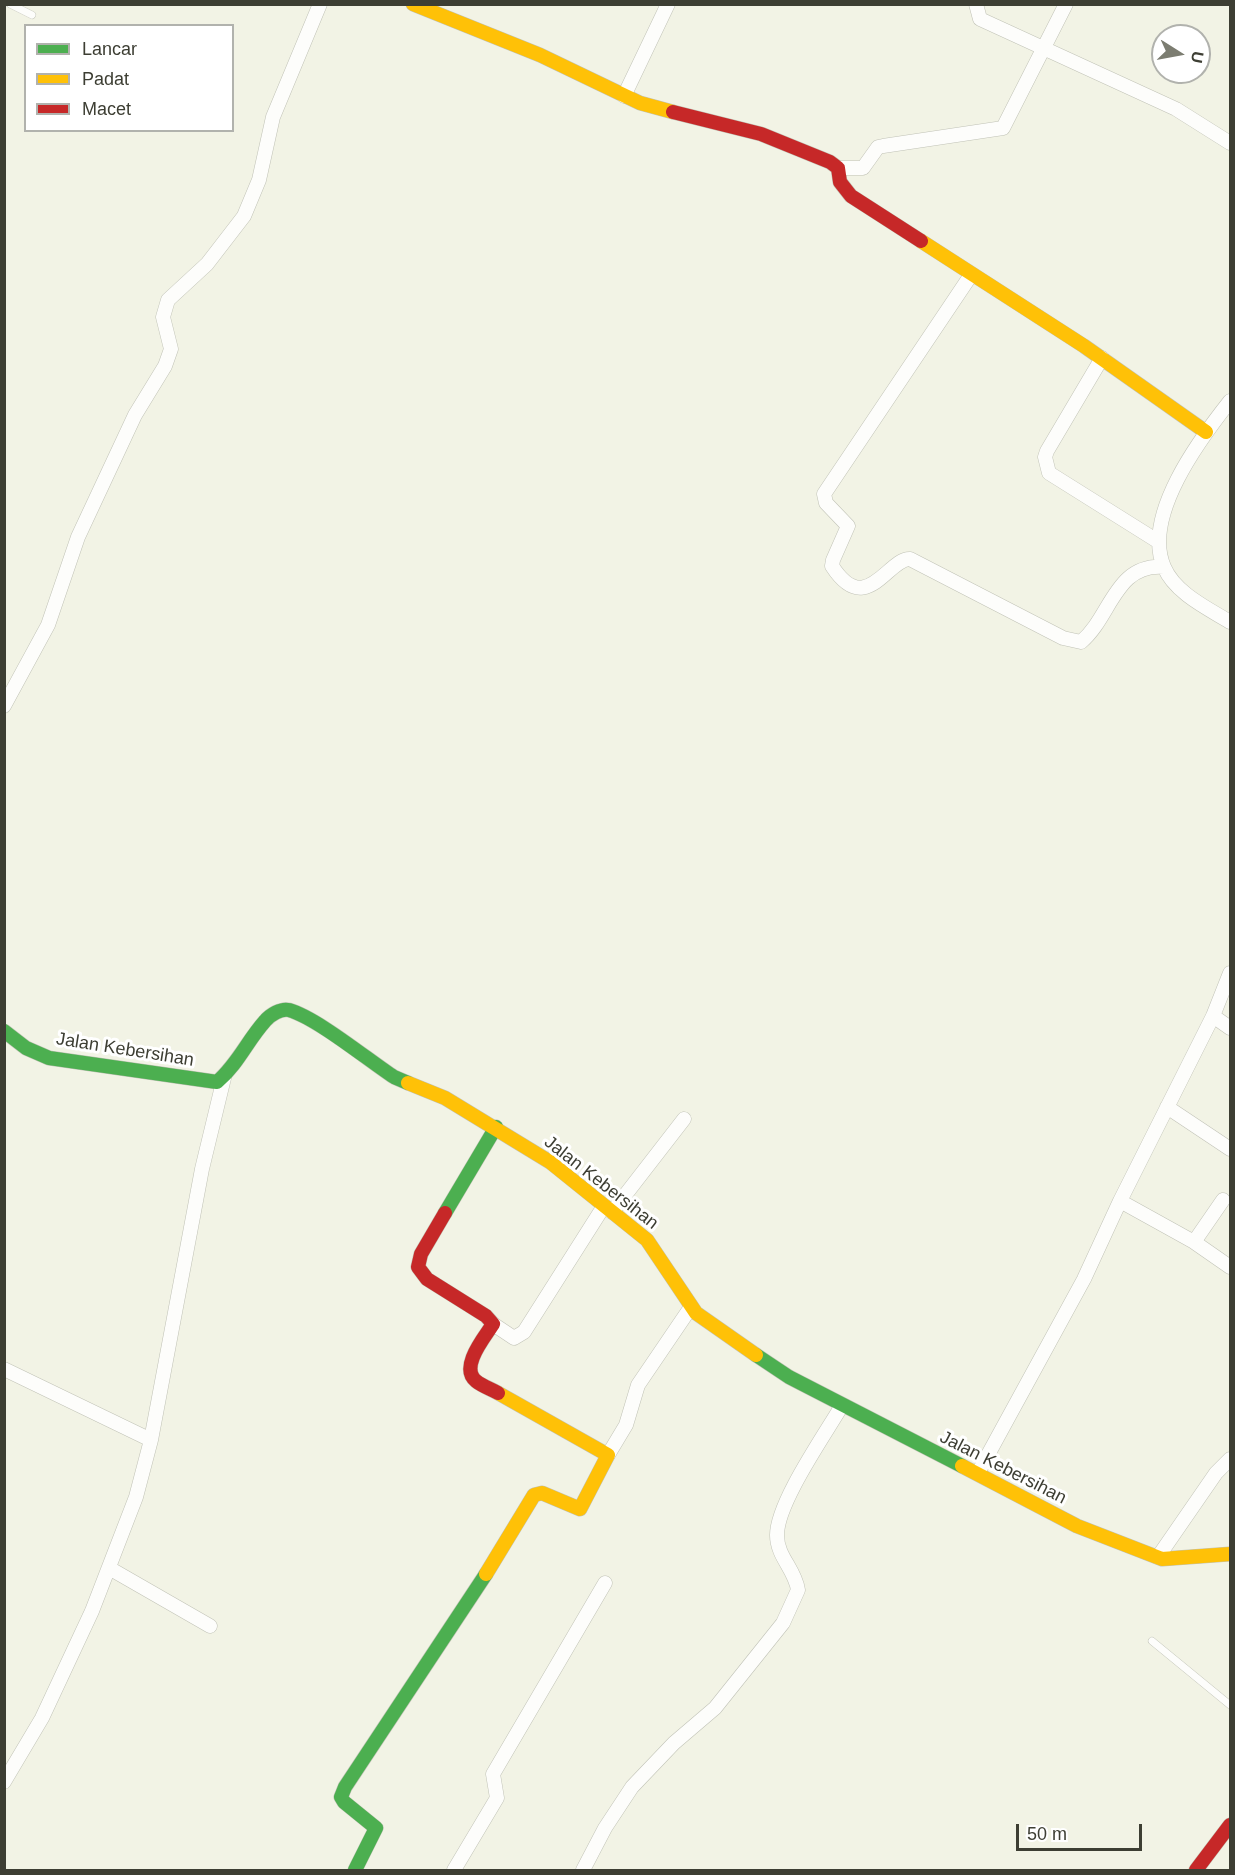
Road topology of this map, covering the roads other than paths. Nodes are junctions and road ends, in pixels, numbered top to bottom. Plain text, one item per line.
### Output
1 (10, 4) edge
2 (320, 4) edge
3 (413, 4) edge
4 (668, 4) edge
5 (976, 4) edge
6 (1066, 4) edge
7 (32, 15) dead end
8 (1044, 48) junction
9 (624, 96) junction
10 (1230, 143) edge
11 (838, 168) junction
12 (971, 275) junction
13 (1102, 358) junction
14 (1230, 401) edge
15 (1206, 432) junction
16 (1159, 542) junction
17 (1164, 567) junction
18 (1230, 620) edge
19 (4, 706) edge
20 (1230, 973) edge
21 (1213, 1016) junction
22 (1230, 1028) edge
23 (4, 1031) edge
24 (224, 1078) junction
25 (1167, 1107) junction
26 (684, 1119) dead end
27 (496, 1127) junction
28 (1230, 1149) edge
29 (1223, 1200) dead end
30 (1120, 1201) junction
31 (608, 1209) junction
32 (1194, 1242) junction
33 (1230, 1267) edge
34 (692, 1307) junction
35 (493, 1324) junction
36 (4, 1369) edge
37 (841, 1407) junction
38 (151, 1440) junction
39 (608, 1455) junction
40 (1230, 1459) edge
41 (978, 1473) junction
42 (1230, 1554) edge
43 (1158, 1557) junction
44 (109, 1568) junction
45 (605, 1583) dead end
46 (210, 1626) dead end
47 (1152, 1641) dead end
48 (1230, 1705) edge
49 (4, 1782) edge
50 (1230, 1825) edge
51 (355, 1870) edge
52 (454, 1870) edge
53 (583, 1870) edge
54 (1196, 1870) edge

1 - 7 lane
2 - 19 street
3 - 9 main road
4 - 9 street
5 - 8 street
6 - 8 street
8 - 10 street
8 - 11 street
9 - 11 main road
11 - 12 main road
12 - 13 main road
12 - 17 street
13 - 15 main road
13 - 16 street
14 - 15 street
15 - 16 street
16 - 17 street
17 - 18 street
20 - 21 street
21 - 22 street
21 - 25 street
23 - 24 main road, Jalan Kebersihan
24 - 27 main road, Jalan Kebersihan
24 - 38 street
25 - 28 street
25 - 30 street
26 - 31 street
27 - 31 main road, Jalan Kebersihan
27 - 35 main road
29 - 32 street
30 - 32 street
30 - 41 street
31 - 34 main road, Jalan Kebersihan
31 - 35 street
32 - 33 street
34 - 37 main road, Jalan Kebersihan
34 - 39 street
35 - 39 main road
36 - 38 street
37 - 41 main road, Jalan Kebersihan
37 - 53 street
38 - 44 street
39 - 51 main road
40 - 43 street
41 - 43 main road, Jalan Kebersihan
42 - 43 main road, Jalan Kebersihan
44 - 46 street
44 - 49 street
45 - 52 street
47 - 48 lane
50 - 54 main road

